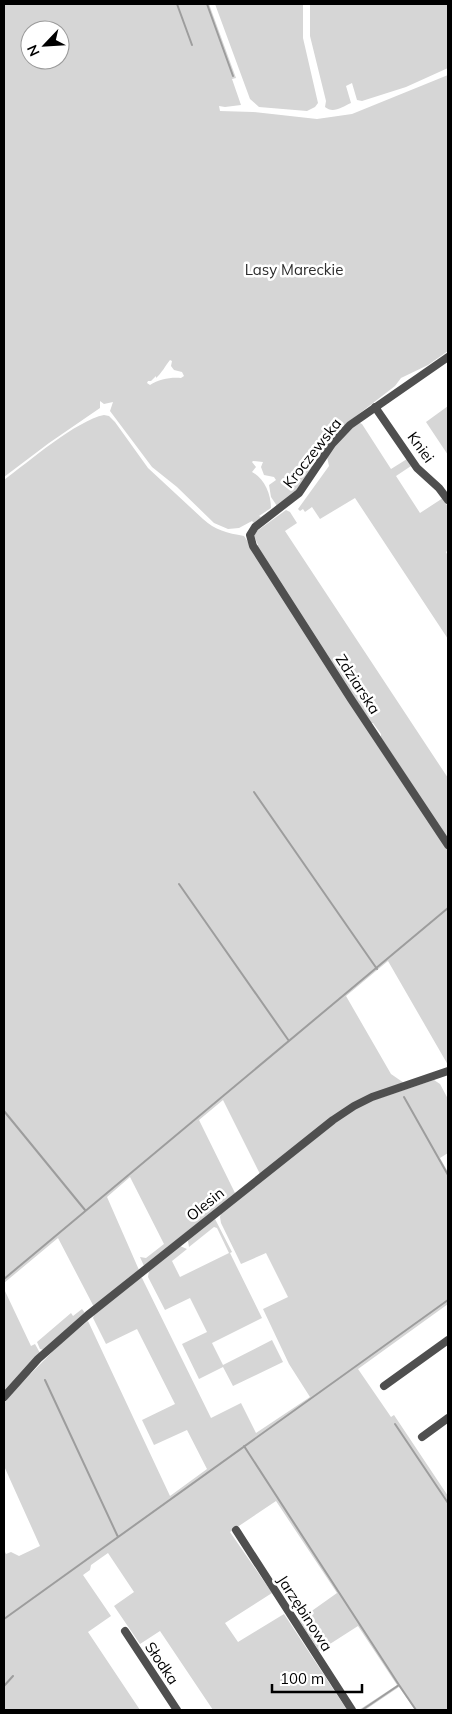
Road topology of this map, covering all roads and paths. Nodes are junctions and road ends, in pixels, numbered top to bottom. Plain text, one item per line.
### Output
1 (448, 357) edge
2 (375, 407) junction
3 (448, 500) edge
4 (250, 535) joint
5 (448, 845) edge
6 (448, 1071) edge
7 (448, 1340) edge
8 (384, 1386) dead end
9 (4, 1397) edge
10 (448, 1418) edge
11 (422, 1437) dead end
12 (236, 1530) dead end
13 (125, 1631) dead end
14 (177, 1710) edge
15 (352, 1710) edge

1 - 2 street, Kroczewska
2 - 3 street, Kniei
2 - 4 street, Kroczewska
4 - 5 street, Zdziarska
6 - 9 street, Olesin
7 - 8 street
10 - 11 street
12 - 15 street, Jarzębinowa
13 - 14 street, Słodka

